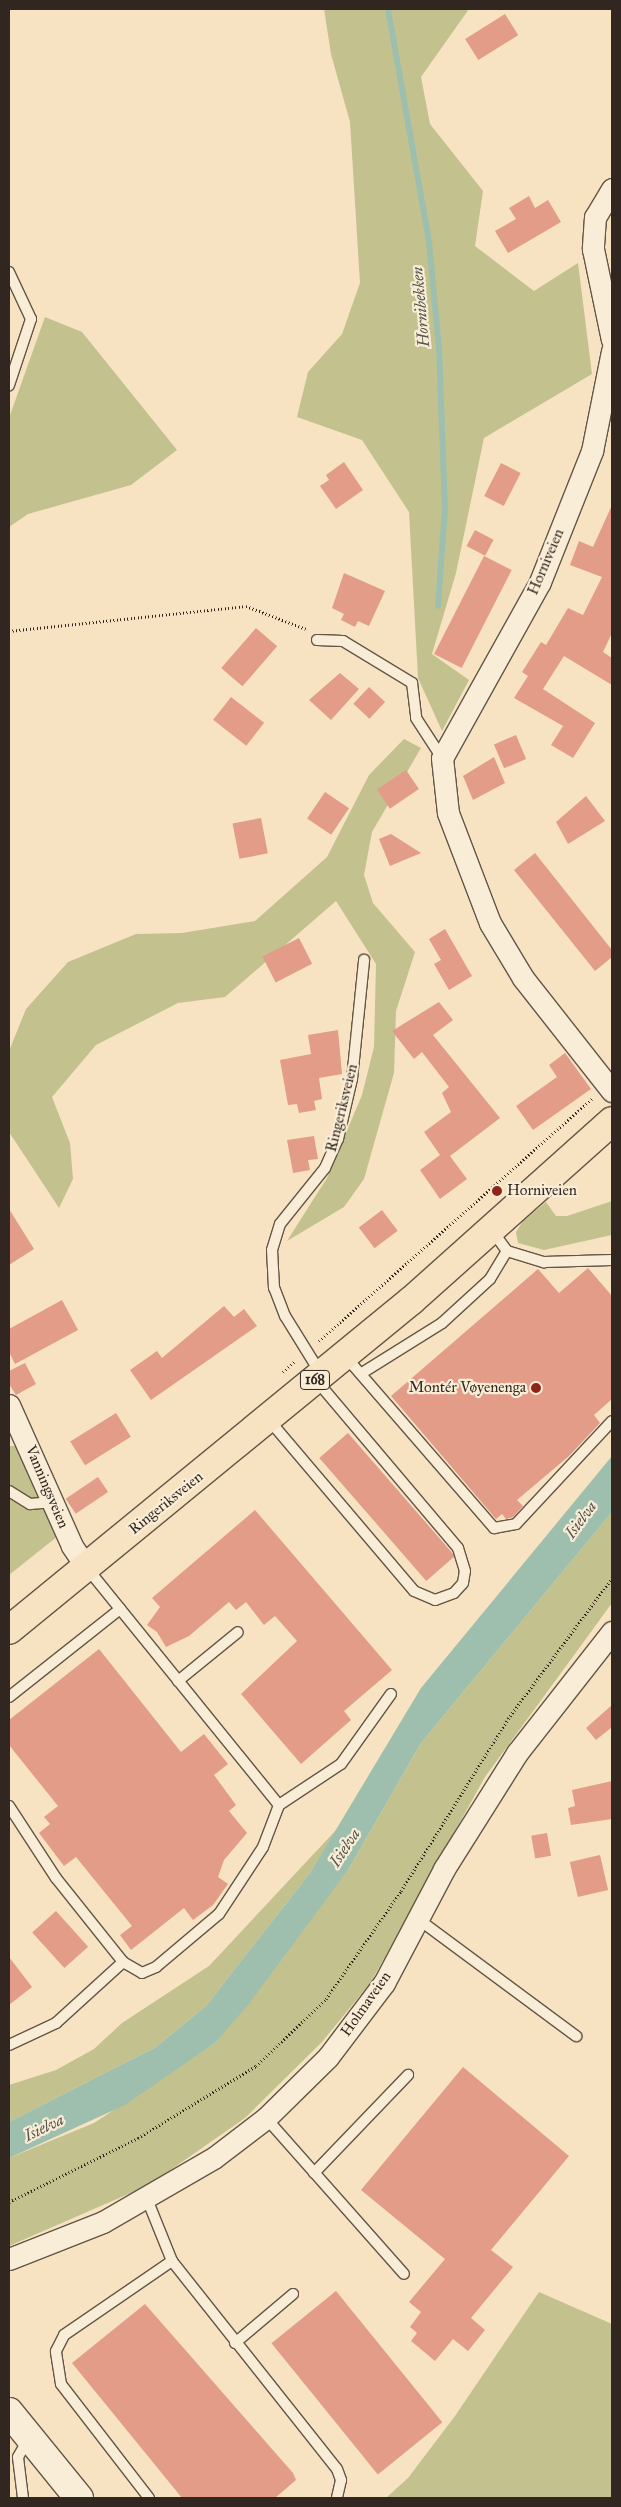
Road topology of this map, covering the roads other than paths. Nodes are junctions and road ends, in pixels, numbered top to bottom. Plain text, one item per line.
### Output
1 (612, 189) edge
2 (9, 272) edge
3 (612, 340) edge
4 (612, 351) edge
5 (9, 384) edge
6 (317, 640) road end
7 (442, 758) junction
8 (364, 960) dead end
9 (612, 1091) edge
10 (612, 1121) edge
11 (500, 1240) junction
12 (612, 1260) edge
13 (353, 1364) junction
14 (319, 1377) junction
15 (9, 1405) edge
16 (268, 1419) junction
17 (612, 1420) edge
18 (9, 1491) edge
19 (51, 1502) junction
20 (87, 1568) junction
21 (120, 1610) junction
22 (9, 1630) edge
23 (238, 1632) dead end
24 (612, 1632) edge
25 (178, 1681) junction
26 (391, 1694) dead end
27 (9, 1697) edge
28 (9, 1806) edge
29 (280, 1806) junction
30 (418, 1919) junction
31 (123, 1962) junction
32 (576, 2036) dead end
33 (9, 2045) edge
34 (408, 2075) dead end
35 (266, 2118) junction
36 (314, 2173) junction
37 (147, 2200) junction
38 (9, 2259) edge
39 (172, 2261) junction
40 (404, 2274) dead end
41 (293, 2294) dead end
42 (235, 2342) junction
43 (9, 2412) edge
44 (30, 2437) junction
45 (21, 2494) edge
46 (32, 2498) edge
47 (79, 2498) edge
48 (150, 2498) edge
49 (337, 2498) edge

1 - 3 street
2 - 5 lane
4 - 7 street, Horniveien
6 - 7 lane
7 - 9 street
8 - 14 lane, Ringeriksveien
10 - 11 main road, Ringeriksveien / 168
11 - 12 lane
11 - 13 main road, Ringeriksveien / 168
11 - 13 lane
13 - 14 main road, Ringeriksveien / 168
13 - 17 lane
14 - 16 main road, Ringeriksveien / 168
14 - 16 lane
15 - 19 street, Vanningsveien
16 - 20 main road, Ringeriksveien / 168
18 - 19 lane
19 - 20 street, Vanningsveien
20 - 21 lane
20 - 22 main road, Ringeriksveien / 168
21 - 25 lane
21 - 27 lane
23 - 25 lane
24 - 30 street, Holmaveien
25 - 29 lane
26 - 29 lane
28 - 31 lane
29 - 31 lane
30 - 32 lane
30 - 35 street, Holmaveien
31 - 33 lane
34 - 36 lane
35 - 36 lane
35 - 37 street, Holmaveien
36 - 40 lane
37 - 38 street, Holmaveien
37 - 39 lane
39 - 42 lane
39 - 48 lane
41 - 42 lane
42 - 49 lane
43 - 44 street
44 - 45 lane
44 - 47 street
45 - 46 lane

